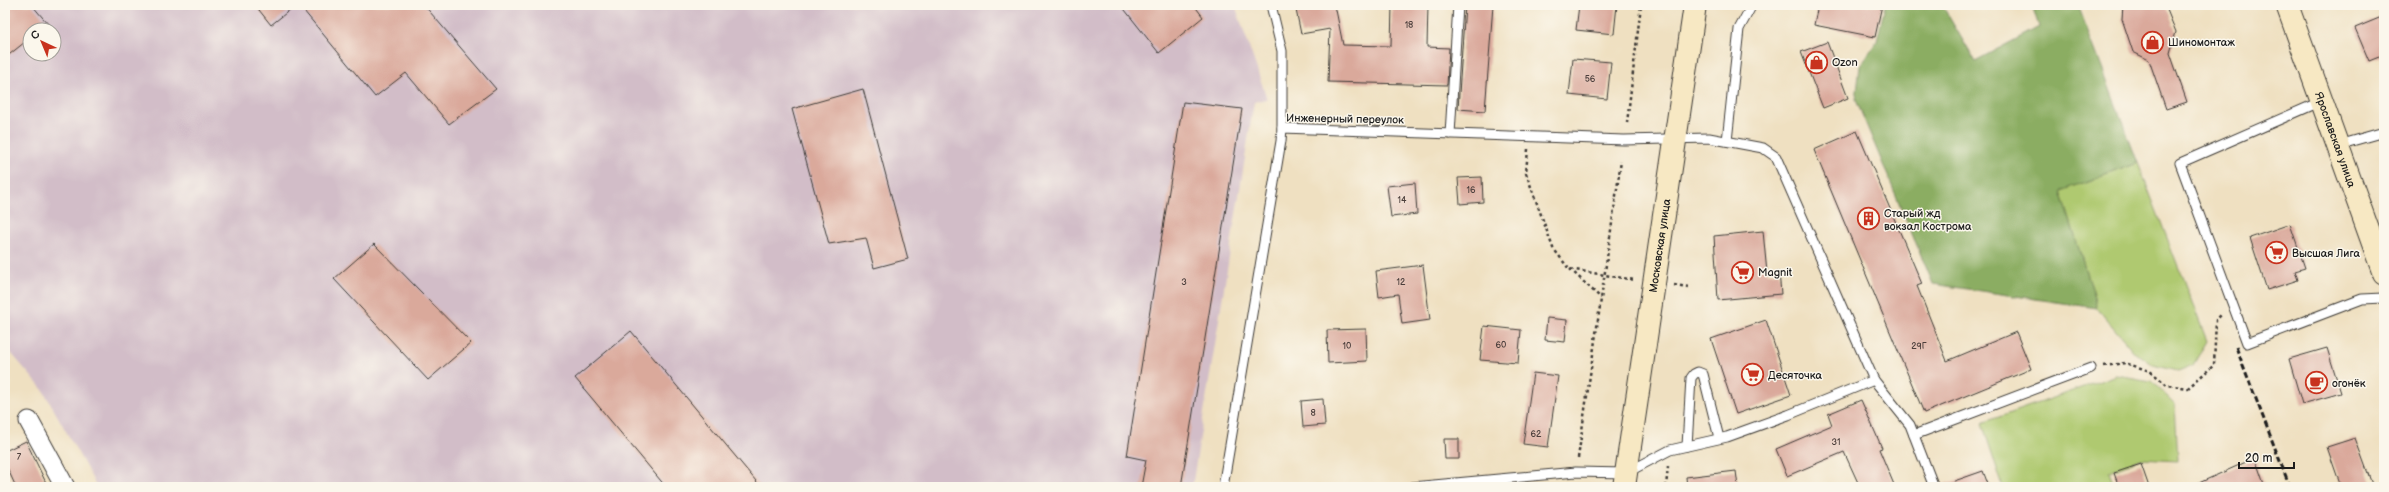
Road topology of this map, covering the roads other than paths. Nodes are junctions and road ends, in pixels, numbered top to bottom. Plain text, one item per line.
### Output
1 (1270, 5) edge
2 (1458, 5) edge
3 (1695, 5) edge
4 (1752, 5) edge
5 (2287, 5) edge
6 (2322, 101) junction
7 (1282, 128) junction
8 (2384, 132) edge
9 (1450, 134) junction
10 (1675, 139) junction
11 (1727, 141) junction
12 (2338, 145) junction
13 (2384, 274) edge
14 (2384, 298) edge
15 (2091, 368) road end
16 (1874, 380) junction
17 (30, 421) dead end
18 (1914, 435) junction
19 (1719, 438) junction
20 (1687, 446) junction
21 (1625, 480) edge
22 (65, 487) edge
23 (1223, 487) edge
24 (1412, 487) edge
25 (1934, 487) edge

1 - 7 lane
2 - 9 lane
3 - 10 main road, Московская улица
4 - 11 lane
5 - 6 main road, Ярославская улица
6 - 12 main road, Ярославская улица
6 - 14 lane
7 - 9 lane, Инженерный переулок
7 - 23 lane, Инженерный переулок
8 - 12 lane
9 - 10 lane, Инженерный переулок
10 - 11 lane, Инженерный переулок
10 - 21 main road, Московская улица
11 - 16 lane, Инженерный переулок
12 - 13 main road, Ярославская улица
15 - 18 lane
16 - 18 lane, Инженерный переулок
16 - 19 lane
17 - 22 street
18 - 25 lane, Инженерный переулок
19 - 20 lane
19 - 20 lane
20 - 21 lane
21 - 24 lane

